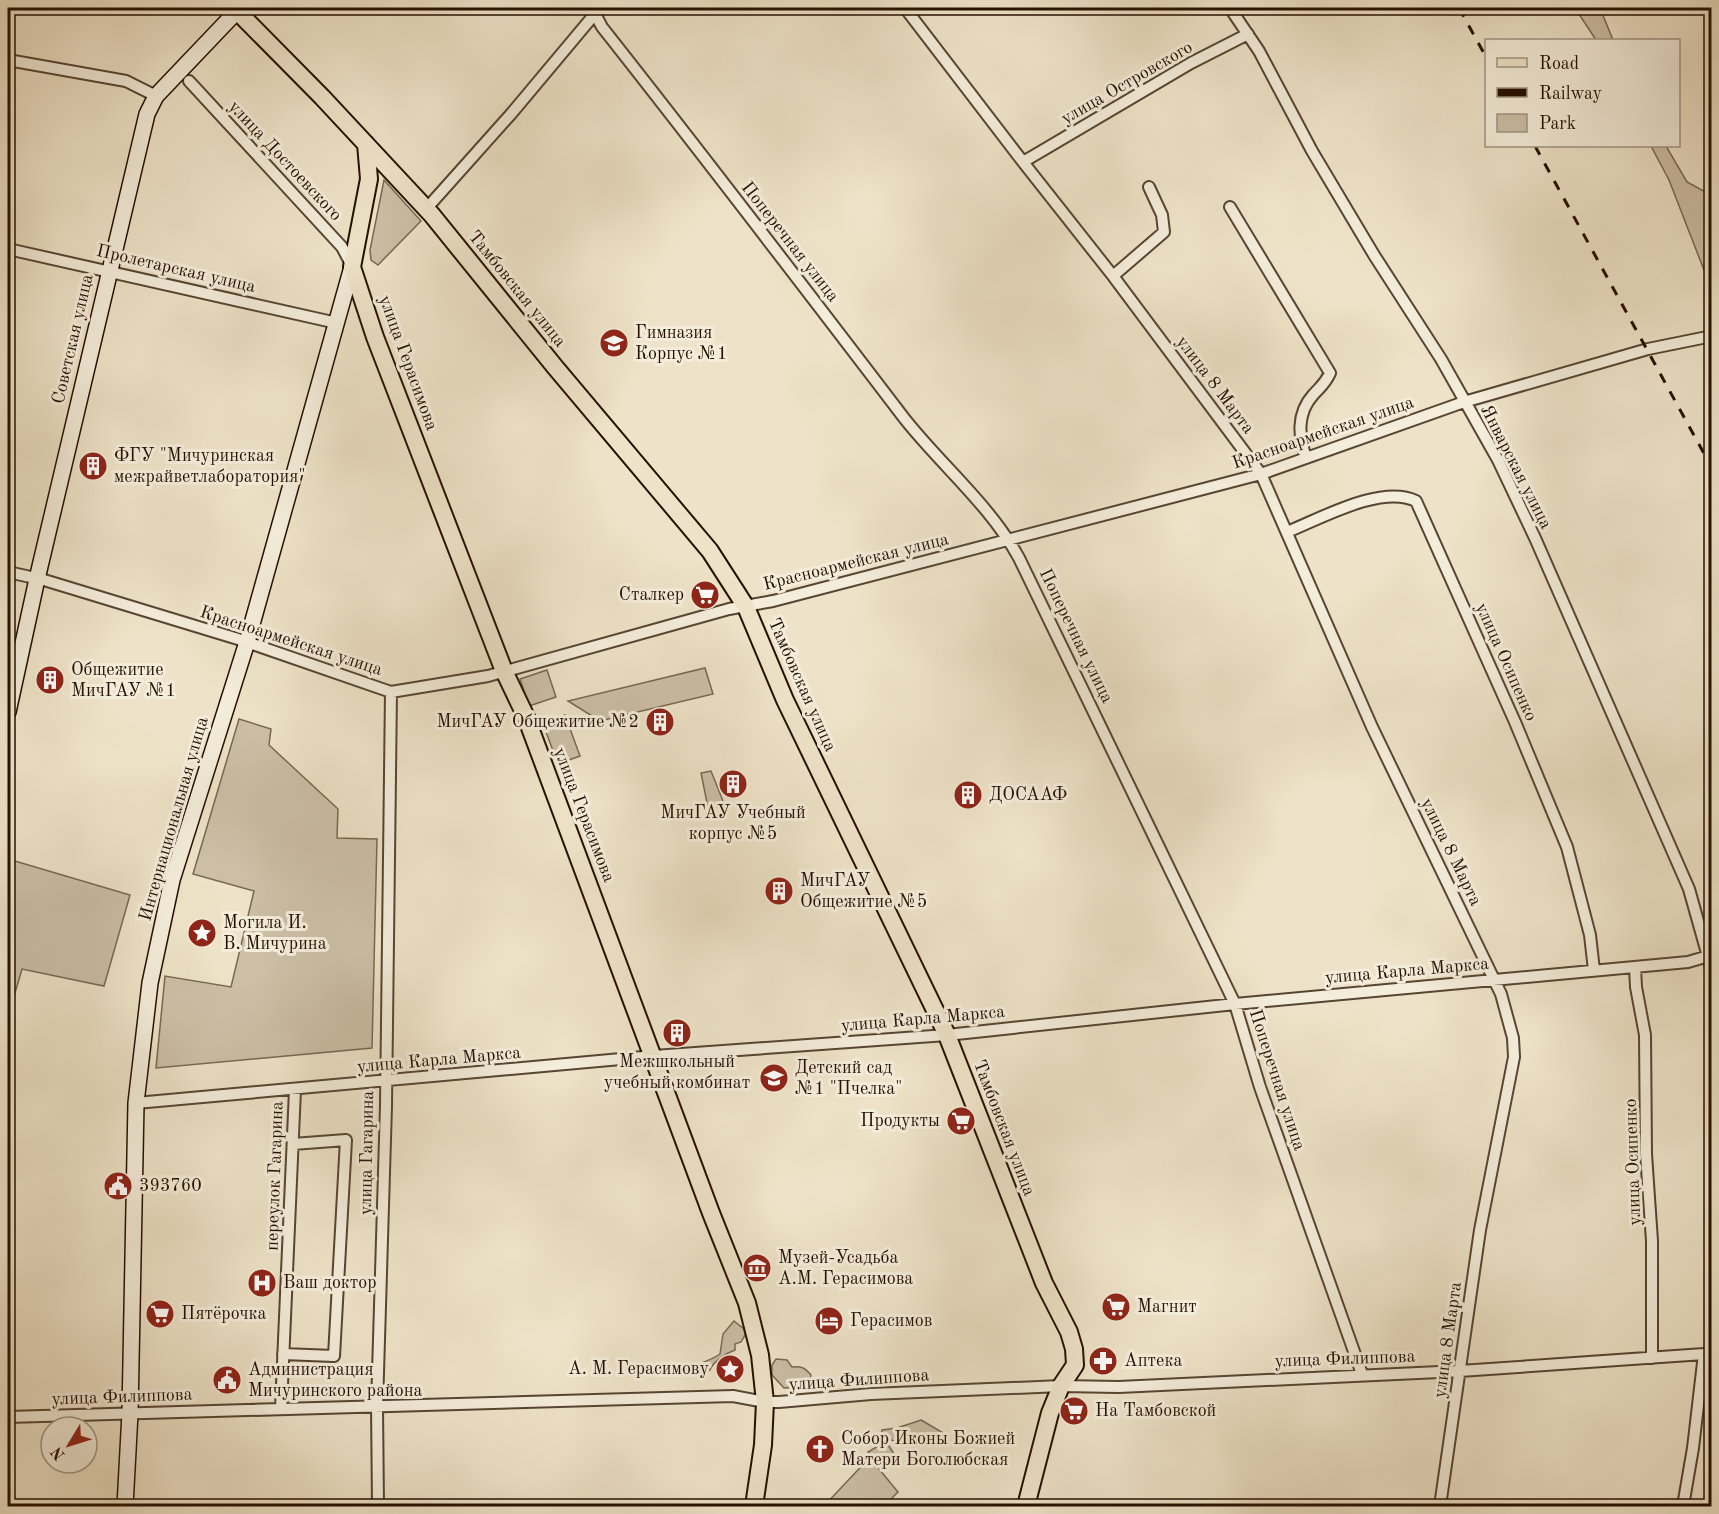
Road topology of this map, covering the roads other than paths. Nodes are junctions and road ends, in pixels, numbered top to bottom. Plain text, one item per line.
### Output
1 (905, 8) edge
2 (1230, 8) edge
3 (237, 9) edge
4 (596, 9) edge
5 (1248, 34) junction
6 (8, 60) edge
7 (189, 81) dead end
8 (156, 96) junction
9 (366, 144) junction
10 (1023, 162) junction
11 (1149, 187) dead end
12 (1230, 207) dead end
13 (427, 208) junction
14 (8, 249) edge
15 (352, 267) junction
16 (109, 271) junction
17 (1113, 276) junction
18 (337, 323) junction
19 (1712, 336) edge
20 (1464, 402) junction
21 (1306, 458) junction
22 (1261, 474) junction
23 (1287, 532) junction
24 (1009, 540) junction
25 (8, 572) edge
26 (37, 579) junction
27 (746, 607) junction
28 (247, 642) junction
29 (504, 671) junction
30 (391, 692) junction
31 (8, 712) edge
32 (1709, 956) edge
33 (1635, 967) junction
34 (1594, 970) junction
35 (1712, 971) edge
36 (1494, 980) junction
37 (1235, 1004) junction
38 (947, 1035) junction
39 (654, 1056) junction
40 (385, 1082) junction
41 (295, 1090) junction
42 (136, 1103) junction
43 (293, 1144) junction
44 (1708, 1352) edge
45 (283, 1354) junction
46 (1652, 1358) junction
47 (1460, 1371) junction
48 (1362, 1374) junction
49 (1061, 1386) junction
50 (765, 1402) junction
51 (377, 1406) junction
52 (281, 1408) junction
53 (130, 1413) junction
54 (8, 1417) edge
55 (124, 1506) edge
56 (378, 1506) edge
57 (753, 1506) edge
58 (1026, 1506) edge
59 (1440, 1506) edge
60 (1683, 1506) edge

1 - 10 street, улица 8 Марта
2 - 5 street, Январская улица
3 - 8 main road, Советская улица
3 - 9 main road, Тамбовская улица
4 - 13 street
4 - 24 street, Поперечная улица
5 - 10 street, улица Островского
5 - 20 street, Январская улица
6 - 8 street
7 - 15 street, улица Достоевского
8 - 16 main road, Советская улица
9 - 13 main road, Тамбовская улица
9 - 15 main road, улица Герасимова
10 - 17 street, улица 8 Марта
11 - 17 street
12 - 21 street
13 - 27 main road, Тамбовская улица
14 - 16 street, Пролетарская улица
15 - 18 main road, Интернациональная улица
15 - 29 main road, улица Герасимова
16 - 18 street, Пролетарская улица
16 - 26 main road, Советская улица
17 - 22 street, улица 8 Марта
18 - 28 main road, Интернациональная улица
19 - 20 street, Красноармейская улица
20 - 21 street, Красноармейская улица
20 - 32 street, Январская улица
21 - 22 street, Красноармейская улица
22 - 23 street, улица 8 Марта
22 - 24 street, Красноармейская улица
23 - 34 street, улица Осипенко
23 - 36 street, улица 8 Марта
24 - 27 street, Красноармейская улица
24 - 37 street, Поперечная улица
25 - 26 street, Красноармейская улица
26 - 28 street, Красноармейская улица
26 - 31 main road, Советская улица
27 - 29 street, Красноармейская улица
27 - 38 main road, Тамбовская улица
28 - 30 street, Красноармейская улица
28 - 42 main road, Интернациональная улица
29 - 30 street, Красноармейская улица
29 - 39 main road, улица Герасимова
30 - 40 street, улица Гагарина
32 - 33 street, улица Карла Маркса
32 - 35 street, Январская улица
33 - 34 street, улица Карла Маркса
33 - 46 street, улица Осипенко
34 - 36 street, улица Карла Маркса
36 - 37 street, улица Карла Маркса
36 - 47 street, улица 8 Марта
37 - 38 street, улица Карла Маркса
37 - 48 street, Поперечная улица
38 - 39 street, улица Карла Маркса
38 - 49 main road, Тамбовская улица
39 - 40 street, улица Карла Маркса
39 - 50 main road, улица Герасимова
40 - 41 street, улица Карла Маркса
40 - 51 street, улица Гагарина
41 - 42 street, улица Карла Маркса
41 - 43 street, переулок Гагарина
42 - 53 main road, Интернациональная улица
43 - 45 street, переулок Гагарина
43 - 45 street
44 - 46 street, улица Филиппова
44 - 60 street
45 - 52 street, переулок Гагарина
46 - 47 street, улица Филиппова
47 - 48 street, улица Филиппова
47 - 59 street, улица 8 Марта
48 - 49 street, улица Филиппова
49 - 50 street, улица Филиппова
49 - 58 main road, Тамбовская улица
50 - 51 street, улица Филиппова
50 - 57 main road, улица Герасимова
51 - 52 street, улица Филиппова
51 - 56 street, улица Гагарина
52 - 53 street, улица Филиппова
53 - 54 street, улица Филиппова
53 - 55 main road, Интернациональная улица

